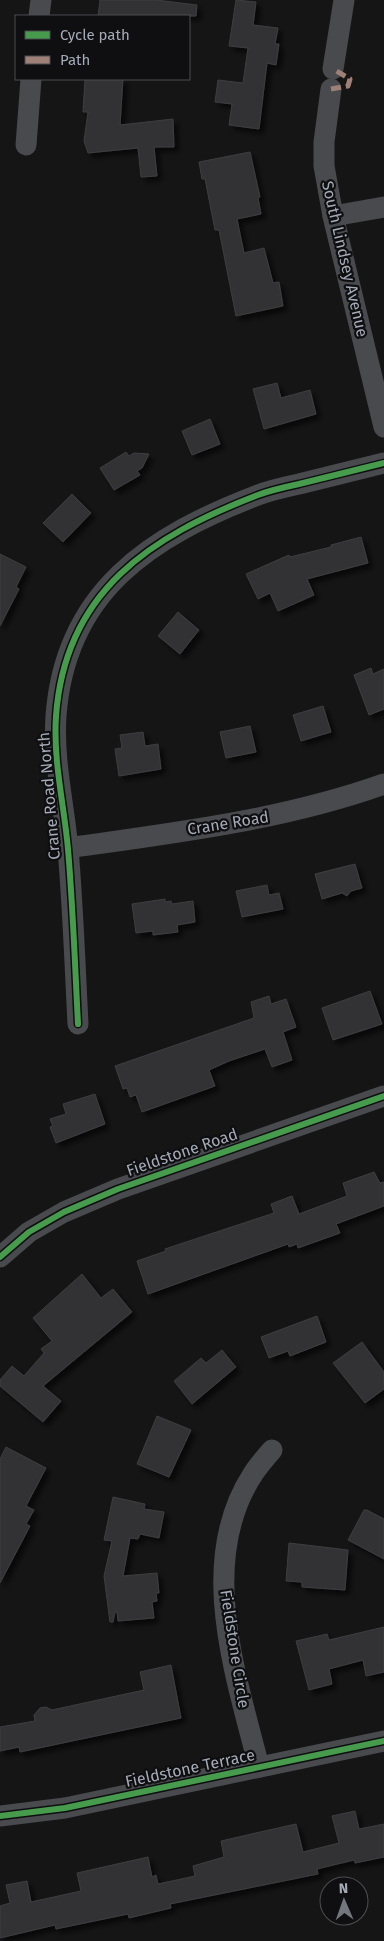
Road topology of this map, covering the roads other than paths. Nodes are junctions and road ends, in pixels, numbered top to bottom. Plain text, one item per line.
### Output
1 (41, 0) edge
2 (344, 0) edge
3 (39, 15) edge
4 (31, 80) edge
5 (26, 145) dead end
6 (384, 207) edge
7 (333, 216) junction
8 (384, 427) edge
9 (384, 463) edge
10 (384, 784) edge
11 (68, 848) junction
12 (78, 1024) dead end
13 (384, 1096) edge
14 (0, 1257) edge
15 (272, 1450) dead end
16 (384, 1741) edge
17 (259, 1767) junction
18 (0, 1816) edge

1 - 3 street
2 - 7 street, South Lindsey Avenue
4 - 5 street
6 - 7 street
7 - 8 street, South Lindsey Avenue
9 - 11 street, Crane Road North
10 - 11 street, Crane Road
11 - 12 street, Crane Road North
13 - 14 street, Fieldstone Road
15 - 17 street, Fieldstone Circle
16 - 17 street, Fieldstone Terrace
17 - 18 street, Fieldstone Terrace

